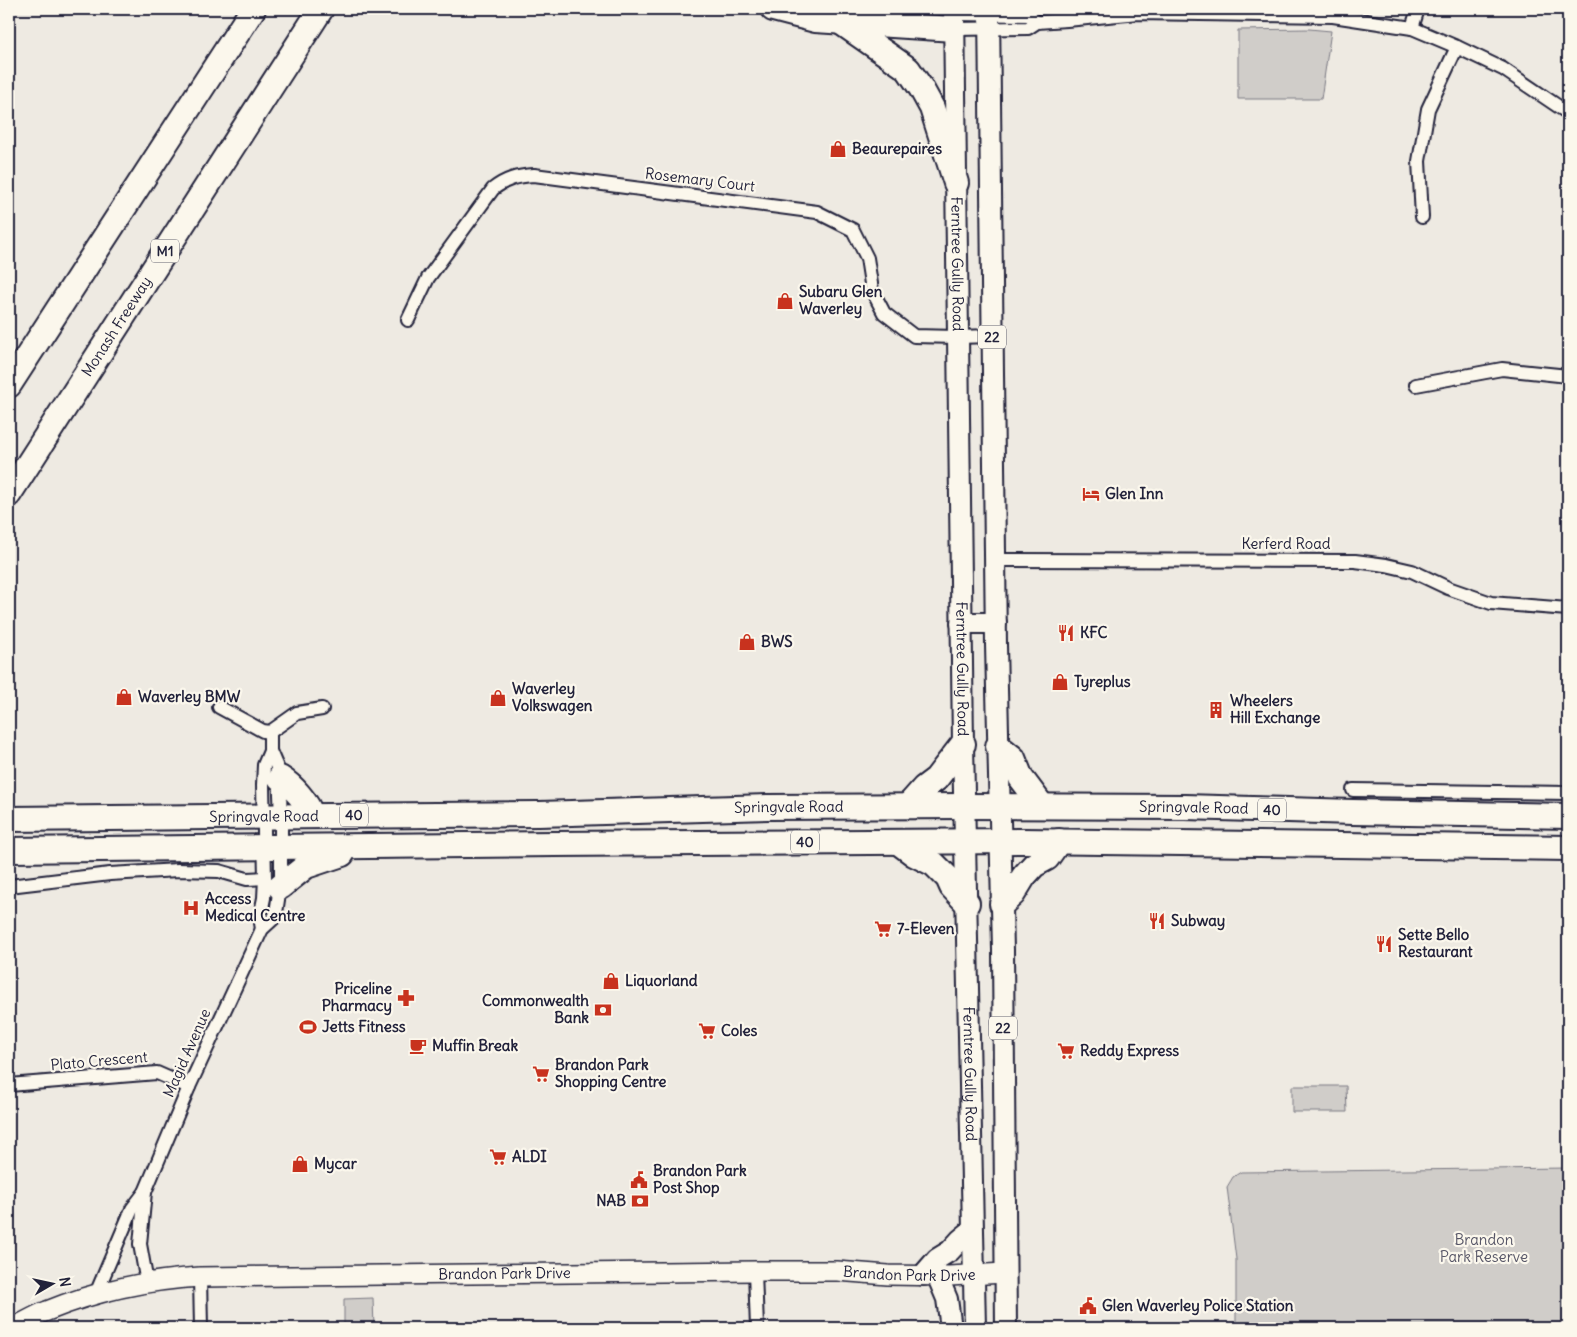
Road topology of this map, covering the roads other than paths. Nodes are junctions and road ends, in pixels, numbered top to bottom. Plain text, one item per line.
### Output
1 (253, 9) edge
2 (321, 9) edge
3 (773, 9) edge
4 (1418, 9) edge
5 (1128, 11) edge
6 (954, 17) edge
7 (989, 17) edge
8 (842, 23) junction
9 (1412, 28) junction
10 (1457, 47) junction
11 (1568, 113) edge
12 (956, 183) junction
13 (1422, 217) dead end
14 (408, 320) dead end
15 (992, 336) junction
16 (958, 337) junction
17 (1568, 376) edge
18 (9, 385) edge
19 (1416, 385) dead end
20 (9, 494) edge
21 (995, 560) junction
22 (1568, 609) edge
23 (961, 623) junction
24 (996, 623) junction
25 (219, 707) dead end
26 (322, 710) dead end
27 (270, 732) junction
28 (963, 744) junction
29 (998, 746) junction
30 (270, 751) junction
31 (280, 778) junction
32 (1354, 790) dead end
33 (1568, 793) edge
34 (908, 806) junction
35 (964, 806) junction
36 (999, 806) junction
37 (1042, 806) junction
38 (570, 813) junction
39 (312, 816) junction
40 (1568, 816) edge
41 (272, 817) junction
42 (9, 819) edge
43 (965, 841) junction
44 (1000, 841) junction
45 (1059, 841) junction
46 (898, 842) junction
47 (572, 844) junction
48 (273, 846) junction
49 (370, 846) junction
50 (1568, 848) edge
51 (9, 850) edge
52 (178, 859) junction
53 (273, 882) junction
54 (9, 886) edge
55 (967, 902) junction
56 (1002, 904) junction
57 (262, 929) junction
58 (9, 1085) edge
59 (189, 1087) junction
60 (145, 1192) junction
61 (972, 1230) junction
62 (755, 1271) junction
63 (1005, 1273) junction
64 (930, 1275) junction
65 (973, 1275) junction
66 (200, 1277) junction
67 (147, 1283) junction
68 (95, 1296) junction
69 (13, 1328) edge
70 (201, 1328) edge
71 (757, 1328) edge
72 (951, 1328) edge
73 (974, 1328) edge
74 (1006, 1328) edge

1 - 18 highway
2 - 20 highway, Monash Freeway / M1
3 - 8 highway
4 - 9 street
5 - 7 street
5 - 9 street
6 - 7 street
6 - 8 highway
6 - 12 main road, Ferntree Gully Road / 22
7 - 15 main road, 22
8 - 12 highway
9 - 10 street
10 - 11 street
10 - 13 street
12 - 16 main road, Ferntree Gully Road / 22
14 - 16 street, Rosemary Court
15 - 16 street, Rosemary Court
15 - 21 main road, 22
16 - 23 main road, Ferntree Gully Road / 22
17 - 19 street
21 - 22 street, Kerferd Road
21 - 24 main road, 22
23 - 24 main road
23 - 28 main road, Ferntree Gully Road / 22
24 - 29 main road, 22
25 - 27 street
26 - 27 street
27 - 30 street
28 - 34 highway
28 - 35 main road, Ferntree Gully Road / 22
29 - 36 main road, 22
29 - 37 highway
30 - 31 street
30 - 41 street
31 - 39 highway
31 - 41 street
32 - 33 street
34 - 35 highway, Springvale Road / 40
34 - 38 highway, Springvale Road / 40
35 - 36 highway, Springvale Road / 40
35 - 43 main road, Ferntree Gully Road / 22
36 - 37 highway, Springvale Road / 40
36 - 44 main road, 22
37 - 40 highway, Springvale Road / 40
38 - 39 highway, Springvale Road / 40
38 - 47 highway
39 - 41 highway, Springvale Road / 40
41 - 42 highway, Springvale Road / 40
41 - 48 street, Magid Avenue
41 - 48 street, Magid Avenue
43 - 44 highway, Springvale Road / 40
43 - 46 highway, Springvale Road / 40
43 - 55 main road, Ferntree Gully Road / 22
44 - 45 highway, Springvale Road / 40
44 - 56 main road, 22
45 - 50 highway, Springvale Road / 40
45 - 56 highway
46 - 47 highway, Springvale Road / 40
46 - 55 highway
47 - 49 highway, Springvale Road / 40
48 - 49 highway, Springvale Road / 40
48 - 52 highway, Springvale Road / 40
48 - 53 street, Magid Avenue
48 - 53 street, Magid Avenue
49 - 53 highway
51 - 52 highway, Springvale Road / 40
52 - 53 street, Springvale Road
52 - 54 street, Springvale Road
53 - 57 street, Magid Avenue
53 - 57 street, Magid Avenue
55 - 61 main road, Ferntree Gully Road / 22
56 - 63 main road, 22
57 - 59 street, Magid Avenue
58 - 59 street, Plato Crescent
59 - 60 street, Magid Avenue
60 - 67 street, Magid Avenue
60 - 68 street, Magid Avenue
61 - 64 main road
61 - 65 main road, Ferntree Gully Road / 22
62 - 64 street, Brandon Park Drive
62 - 66 street, Brandon Park Drive
62 - 71 street
63 - 65 street, Brandon Park Drive
63 - 74 main road, 22
64 - 65 street, Brandon Park Drive
64 - 72 main road
65 - 73 main road, Ferntree Gully Road / 22
66 - 67 street, Brandon Park Drive
66 - 70 street
67 - 68 street, Brandon Park Drive
68 - 69 street, Brandon Park Drive

